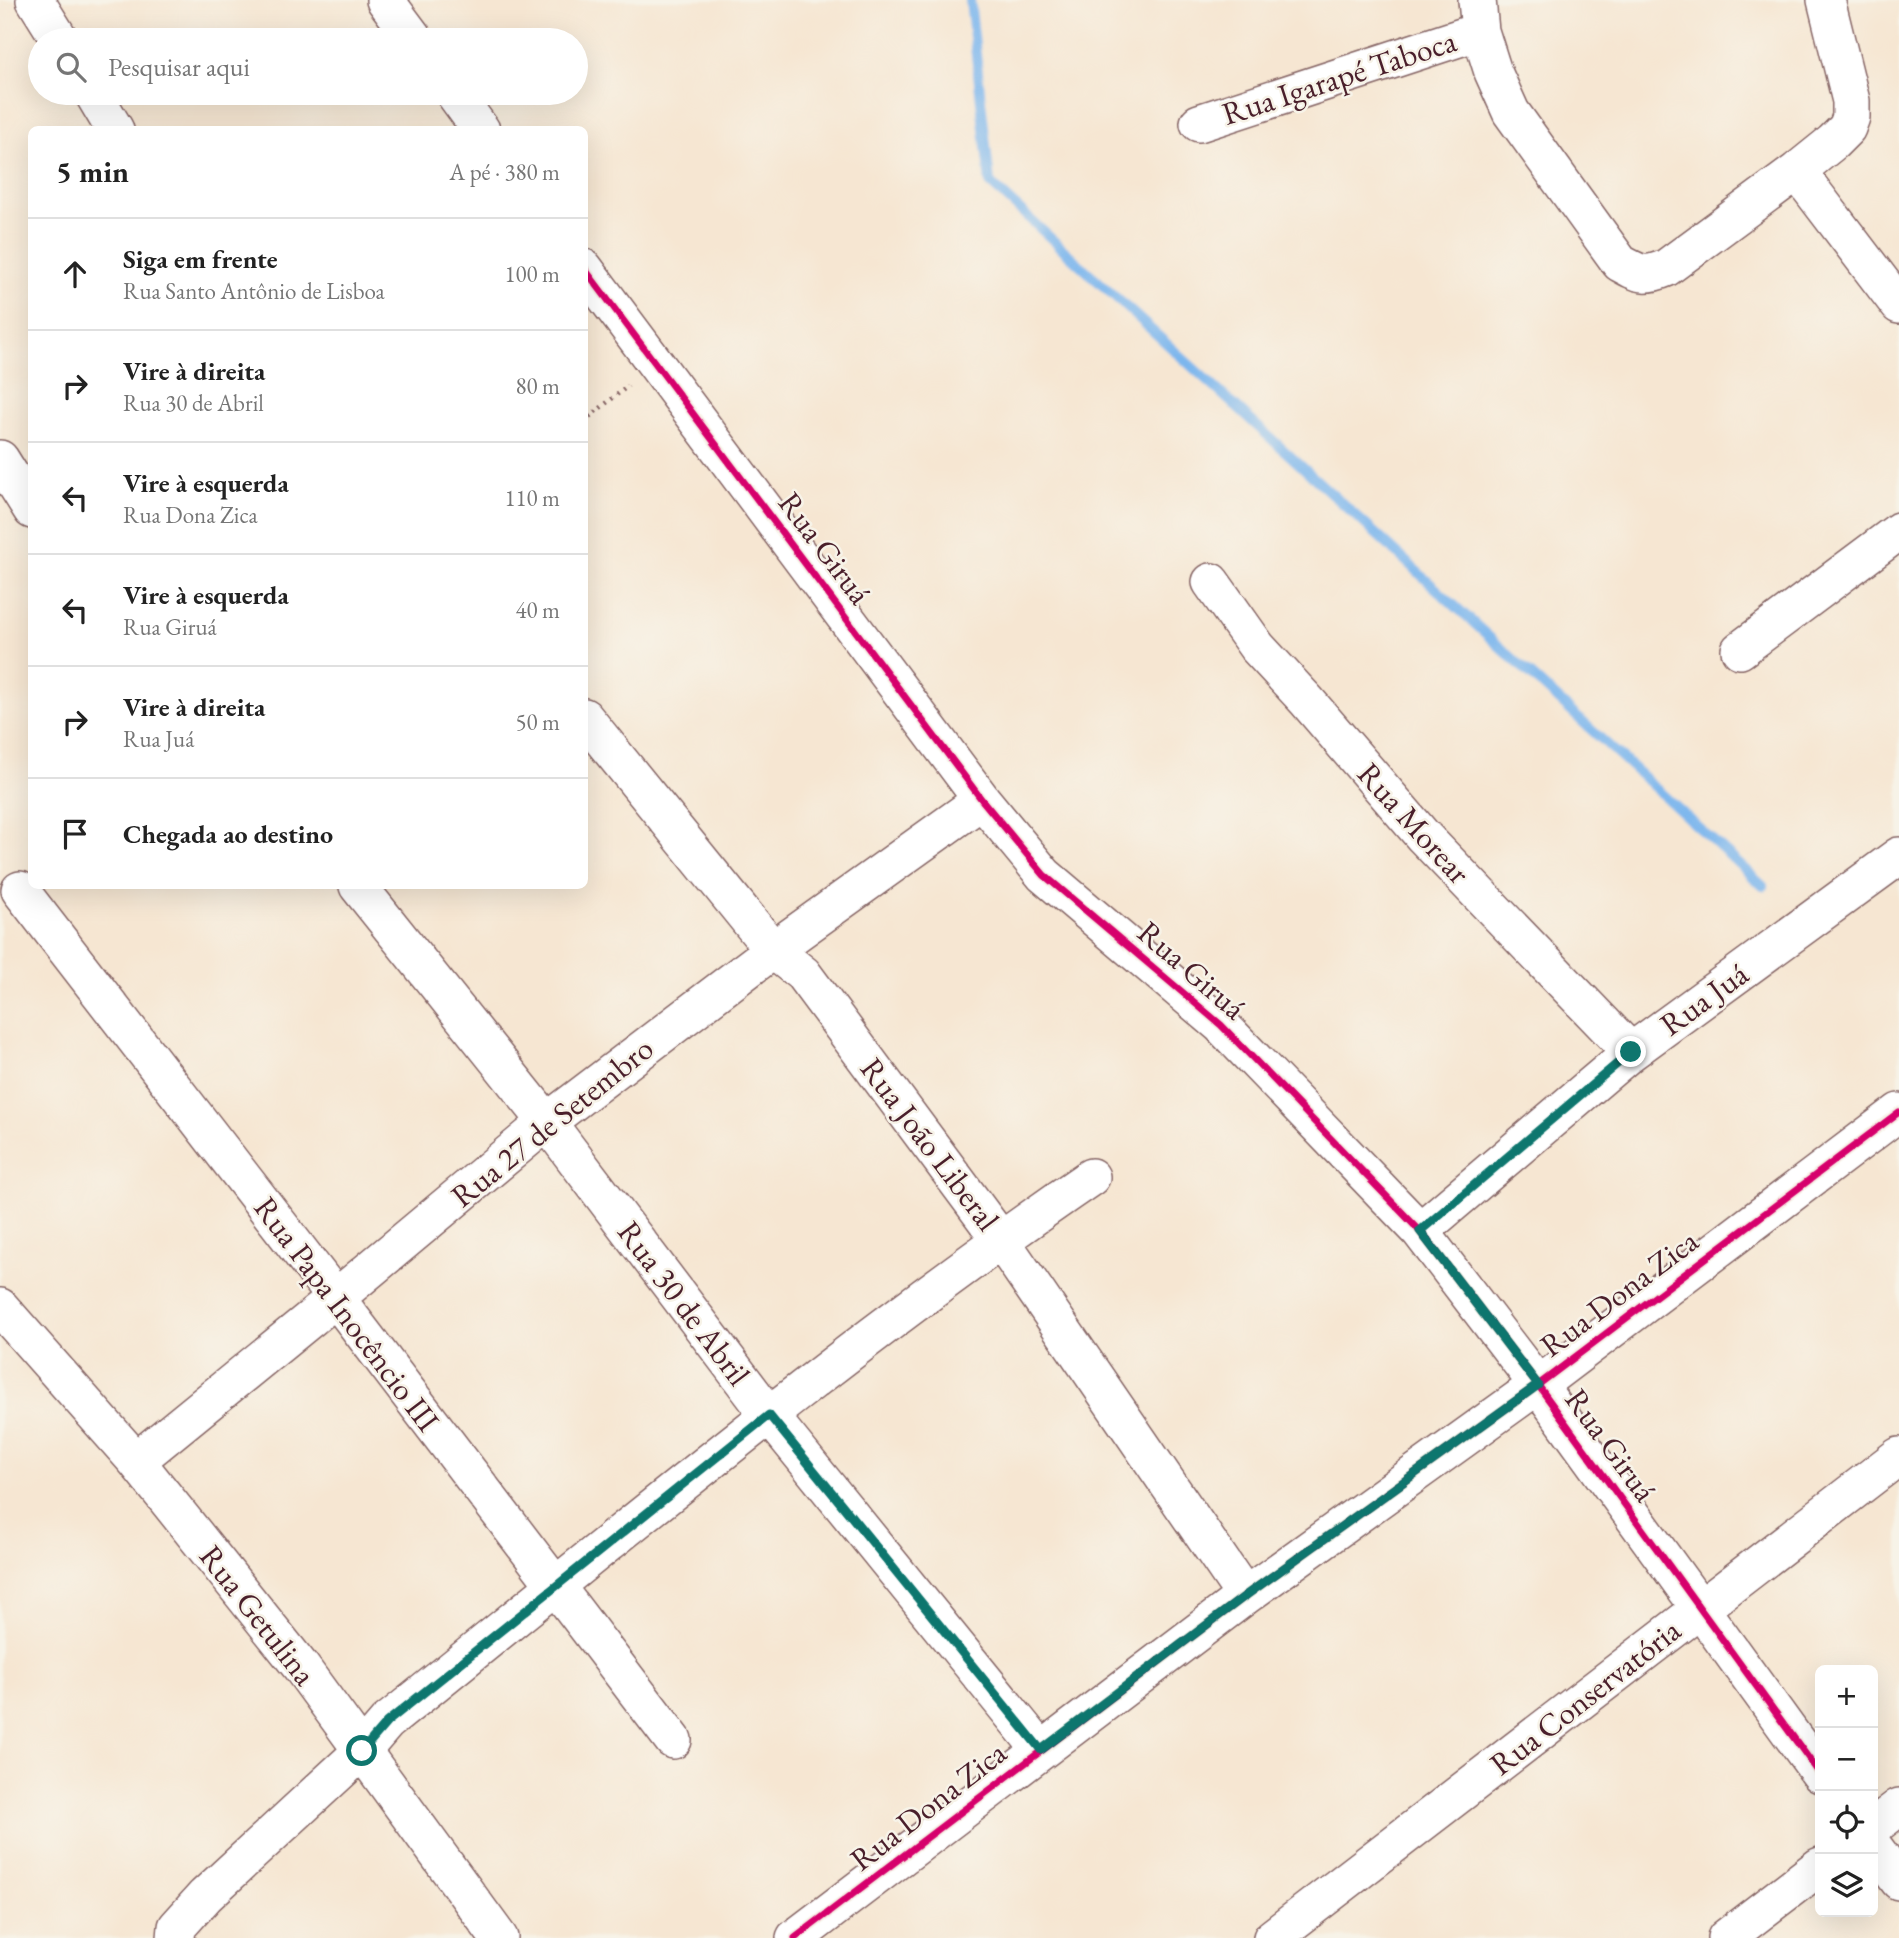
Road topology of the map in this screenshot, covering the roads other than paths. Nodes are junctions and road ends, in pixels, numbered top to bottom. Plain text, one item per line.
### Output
1 (35, 0) edge
2 (385, 0) edge
3 (1826, 0) edge
4 (1479, 15) edge
5 (52, 28) edge
6 (406, 28) edge
7 (100, 105) edge
8 (463, 105) edge
9 (1199, 124) dead end
10 (113, 126) edge
11 (478, 126) edge
12 (1797, 172) junction
13 (588, 273) edge
14 (1899, 305) edge
15 (0, 459) edge
16 (28, 504) edge
17 (1899, 531) edge
18 (1210, 582) dead end
19 (1740, 650) dead end
20 (588, 722) edge
21 (982, 800) junction
22 (1899, 856) edge
23 (360, 889) edge
24 (20, 890) dead end
25 (773, 950) junction
26 (1631, 1052) junction
27 (1899, 1112) edge
28 (547, 1122) junction
29 (1091, 1177) dead end
30 (1420, 1231) junction
31 (1000, 1239) junction
32 (336, 1298) junction
33 (0, 1307) edge
34 (1538, 1385) junction
35 (769, 1415) junction
36 (1899, 1456) edge
37 (136, 1461) junction
38 (555, 1587) junction
39 (1245, 1596) junction
40 (1699, 1609) junction
41 (673, 1740) dead end
42 (1041, 1750) junction
43 (362, 1751) junction
44 (1815, 1767) edge
45 (1899, 1807) edge
46 (1878, 1822) edge
47 (1878, 1853) edge
48 (1815, 1870) edge
49 (1899, 1881) edge
50 (811, 1933) edge
51 (176, 1938) edge
52 (499, 1938) edge
53 (1272, 1938) edge
54 (1726, 1938) edge

1 - 5 street
2 - 6 street
3 - 12 street
4 - 9 street, Rua Igarapé Taboca
4 - 12 street
7 - 10 street
8 - 11 street
12 - 14 street
13 - 21 street, Rua Giruá
15 - 16 street
17 - 19 street
18 - 26 street, Rua Morear
20 - 25 street, Rua João Liberal
21 - 25 street, Rua 27 de Setembro
21 - 30 street, Rua Giruá
22 - 26 street, Rua Juá
23 - 28 street, Rua 30 de Abril
24 - 32 street, Rua Papa Inocêncio III
25 - 28 street, Rua 27 de Setembro
25 - 31 street, Rua João Liberal
26 - 30 street, Rua Juá
27 - 34 street, Rua Dona Zica
28 - 32 street, Rua 27 de Setembro
28 - 35 street, Rua 30 de Abril
29 - 31 street
30 - 34 street, Rua Giruá
31 - 35 street
31 - 39 street, Rua João Liberal
32 - 37 street, Rua 27 de Setembro
32 - 38 street, Rua Papa Inocêncio III
33 - 37 street, Rua Getulina
34 - 39 street, Rua Dona Zica
34 - 40 street, Rua Giruá
35 - 38 street
35 - 42 street, Rua 30 de Abril
36 - 40 street, Rua Conservatória
37 - 43 street, Rua Getulina
38 - 41 street, Rua Papa Inocêncio III
38 - 43 street
39 - 42 street, Rua Dona Zica
40 - 44 street, Rua Giruá
40 - 53 street, Rua Conservatória
42 - 50 street, Rua Dona Zica
43 - 51 street
43 - 52 street, Rua Getulina
45 - 46 street
47 - 49 street
48 - 54 street

